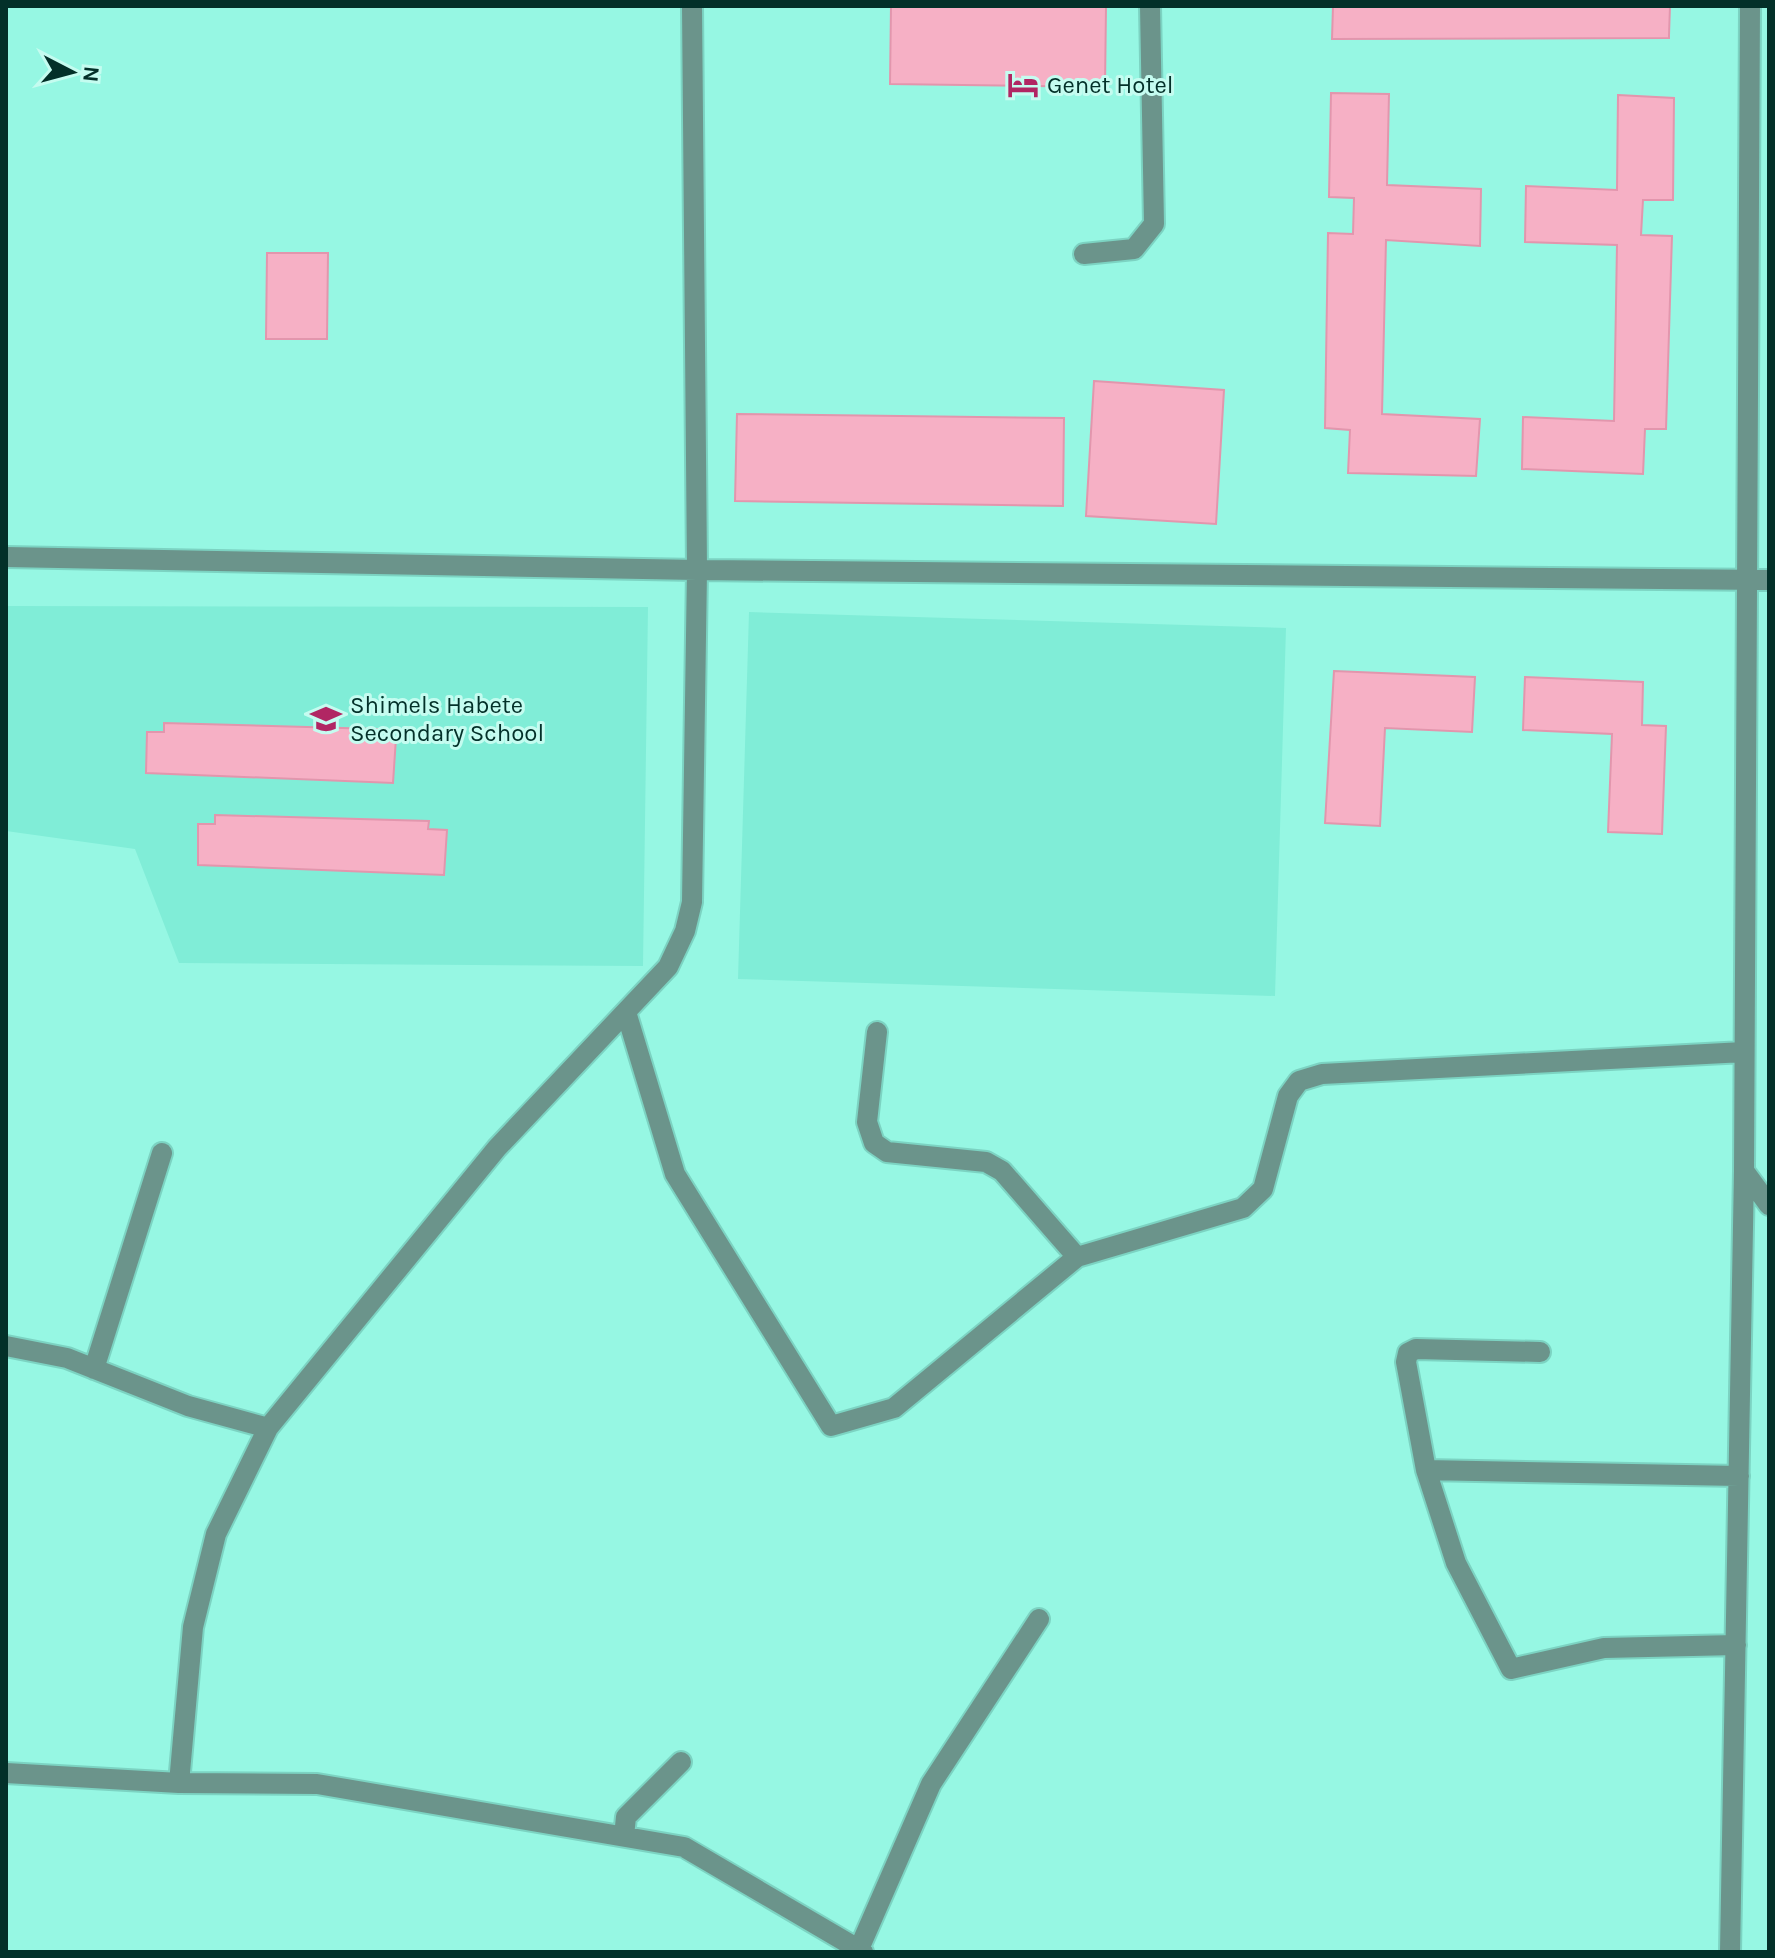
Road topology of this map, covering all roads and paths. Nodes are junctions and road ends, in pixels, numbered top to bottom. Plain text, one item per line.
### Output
1 (692, 6) edge
2 (1150, 6) edge
3 (1750, 6) edge
4 (1084, 254) dead end
5 (6, 557) edge
6 (697, 570) junction
7 (1746, 580) junction
8 (1769, 580) edge
9 (626, 1012) junction
10 (877, 1032) dead end
11 (1744, 1052) junction
12 (162, 1153) dead end
13 (1744, 1171) junction
14 (1769, 1205) edge
15 (1077, 1257) junction
16 (6, 1346) edge
17 (1540, 1352) dead end
18 (94, 1369) junction
19 (268, 1428) junction
20 (1426, 1470) junction
21 (1739, 1476) junction
22 (1039, 1619) dead end
23 (1736, 1645) junction
24 (681, 1762) dead end
25 (6, 1773) edge
26 (179, 1783) junction
27 (624, 1836) junction
28 (861, 1951) edge
29 (1730, 1952) edge

1 - 6 street
2 - 4 street
3 - 7 street
5 - 6 street
6 - 7 street
6 - 9 street
7 - 8 street
7 - 11 street
9 - 15 street
9 - 19 street
10 - 15 street
11 - 13 street
11 - 15 street
12 - 18 street
13 - 14 street
13 - 21 street
16 - 18 street
17 - 20 street
18 - 19 street
19 - 26 street
20 - 21 street
20 - 23 street
21 - 23 street
22 - 28 street
23 - 29 street
24 - 27 street
25 - 26 street
26 - 27 street
27 - 28 street

